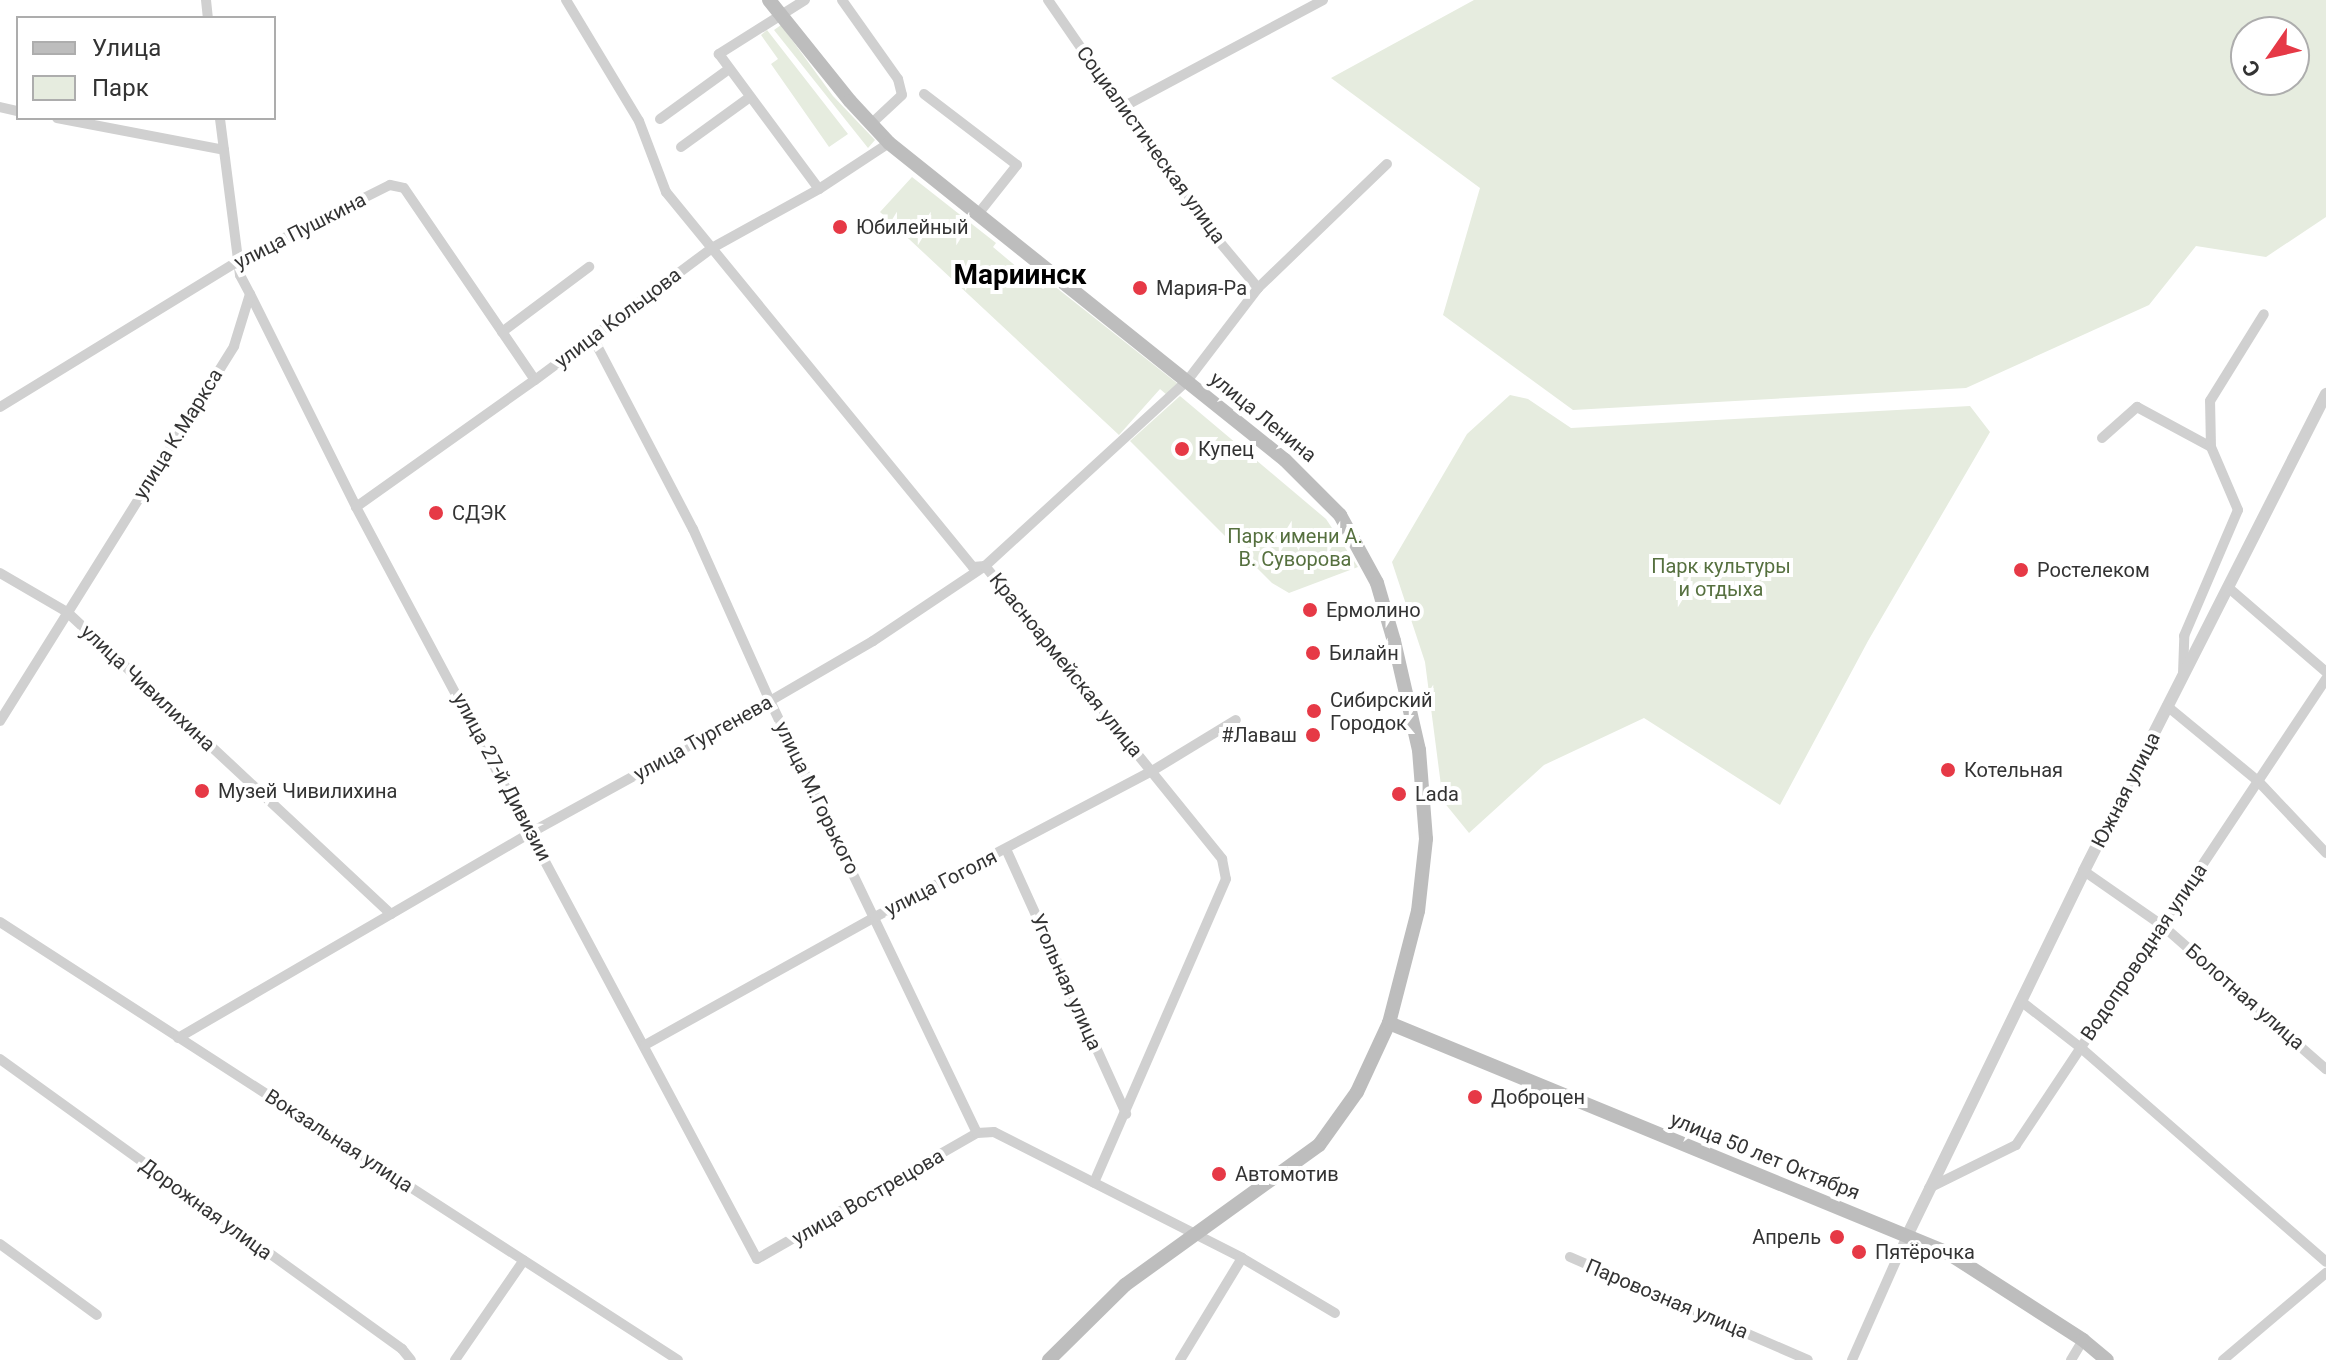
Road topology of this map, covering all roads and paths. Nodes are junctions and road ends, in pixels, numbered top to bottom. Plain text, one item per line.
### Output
1 (566, 0) edge
2 (769, 0) edge
3 (805, 0) edge
4 (842, 0) edge
5 (1048, 0) edge
6 (1323, 0) edge
7 (781, 17) junction
8 (729, 69) junction
9 (924, 94) dead end
10 (750, 97) junction
11 (1121, 108) junction
12 (660, 119) dead end
13 (67, 120) edge
14 (220, 120) edge
15 (871, 124) junction
16 (889, 143) junction
17 (681, 147) dead end
18 (224, 150) junction
19 (1387, 164) dead end
20 (819, 189) junction
21 (978, 214) junction
22 (712, 248) junction
23 (238, 261) junction
24 (589, 267) dead end
25 (1258, 288) junction
26 (250, 294) junction
27 (2264, 314) dead end
28 (502, 332) junction
29 (592, 336) junction
30 (535, 380) junction
31 (1187, 381) junction
32 (2326, 394) edge
33 (0, 407) edge
34 (2102, 438) dead end
35 (2211, 447) junction
36 (356, 507) junction
37 (985, 566) junction
38 (0, 573) edge
39 (2230, 589) junction
40 (67, 612) junction
41 (2326, 672) edge
42 (2183, 674) junction
43 (2326, 679) edge
44 (770, 701) junction
45 (2167, 706) junction
46 (1236, 720) dead end
47 (0, 721) edge
48 (1152, 771) junction
49 (2258, 781) junction
50 (532, 832) junction
51 (1006, 849) junction
52 (2326, 853) edge
53 (2084, 871) junction
54 (391, 914) junction
55 (875, 917) junction
56 (0, 922) edge
57 (2163, 926) junction
58 (2022, 1002) junction
59 (1389, 1023) junction
60 (178, 1038) junction
61 (645, 1045) junction
62 (2081, 1048) junction
63 (0, 1059) edge
64 (2326, 1069) edge
65 (1126, 1114) junction
66 (977, 1133) junction
67 (1094, 1183) junction
68 (1929, 1188) junction
69 (1195, 1234) junction
70 (1907, 1236) junction
71 (0, 1244) edge
72 (1570, 1257) dead end
73 (1242, 1258) junction
74 (757, 1259) joint
75 (524, 1260) junction
76 (2326, 1262) edge
77 (2326, 1273) edge
78 (1335, 1313) dead end
79 (97, 1315) dead end
80 (2083, 1340) junction
81 (411, 1360) edge
82 (455, 1360) edge
83 (678, 1360) edge
84 (1049, 1360) edge
85 (1180, 1360) edge
86 (1808, 1360) edge
87 (1852, 1360) edge
88 (2071, 1360) edge
89 (2107, 1360) edge
90 (2223, 1360) edge

1 - 22 street, Красноармейская улица
2 - 7 main road, улица Ленина
3 - 7 street
4 - 15 street
5 - 11 street, Социалистическая улица
6 - 11 street
7 - 8 street
7 - 15 main road, улица Ленина
8 - 10 street
8 - 12 street
9 - 21 street
10 - 17 street
10 - 20 street
11 - 25 street, Социалистическая улица
13 - 18 street
14 - 18 street
15 - 16 main road, улица Ленина
16 - 20 street, улица Кольцова
16 - 21 main road, улица Ленина
18 - 23 street
19 - 25 street, улица Тургенева
20 - 22 street, улица Кольцова
21 - 31 main road, улица Ленина
22 - 29 street, улица Кольцова
22 - 37 street, Красноармейская улица
23 - 26 street
23 - 28 street, улица Пушкина
23 - 33 street, улица Пушкина
24 - 28 street
25 - 31 street, улица Тургенева
26 - 36 street, улица 27-й Дивизии
26 - 40 street, улица К.Маркса
27 - 35 street
28 - 30 street, улица Пушкина
29 - 30 street, улица Кольцова
29 - 44 street, улица М.Горького
30 - 36 street, улица Кольцова
31 - 37 street, улица Тургенева
31 - 59 main road, улица Ленина
32 - 39 street, Южная улица
34 - 35 street
35 - 42 street
36 - 50 street, улица 27-й Дивизии
37 - 44 street, улица Тургенева
37 - 48 street, Красноармейская улица
38 - 40 street, улица Чивилихина
39 - 41 street
39 - 42 street, Южная улица
40 - 47 street, улица К.Маркса
40 - 54 street, улица Чивилихина
42 - 45 street, Южная улица
43 - 49 street, Водопроводная улица
44 - 50 street, улица Тургенева
44 - 55 street, улица М.Горького
45 - 49 street
45 - 53 street, Южная улица
46 - 48 street, улица Гоголя
48 - 51 street, улица Гоголя
48 - 65 street, Красноармейская улица
49 - 52 street
49 - 57 street, Водопроводная улица
50 - 54 street, улица Тургенева
50 - 61 street, улица 27-й Дивизии
51 - 55 street, улица Гоголя
51 - 65 street, Угольная улица
53 - 57 street, Болотная улица
53 - 58 street, Южная улица
54 - 60 street, улица Тургенева
55 - 61 street, улица Гоголя
55 - 66 street, улица М.Горького
56 - 60 street, Вокзальная улица
57 - 62 street, Водопроводная улица
57 - 64 street, Болотная улица
58 - 62 street
58 - 68 street, Южная улица
59 - 69 main road, улица Ленина
59 - 70 main road, улица 50 лет Октября
60 - 75 street, Вокзальная улица
61 - 74 street, улица 27-й Дивизии
62 - 68 street, Водопроводная улица
62 - 76 street
63 - 81 street, Дорожная улица
65 - 67 street, Красноармейская улица
66 - 67 street
66 - 74 street, улица Вострецова
67 - 69 street
68 - 70 street, Южная улица
69 - 73 street
69 - 84 main road, улица Ленина
70 - 80 main road, улица 50 лет Октября
70 - 87 street
71 - 79 street
72 - 86 street, Паровозная улица
73 - 78 street
73 - 85 street
75 - 82 street
75 - 83 street, Вокзальная улица
77 - 90 street
80 - 88 street
80 - 89 main road, улица 50 лет Октября

